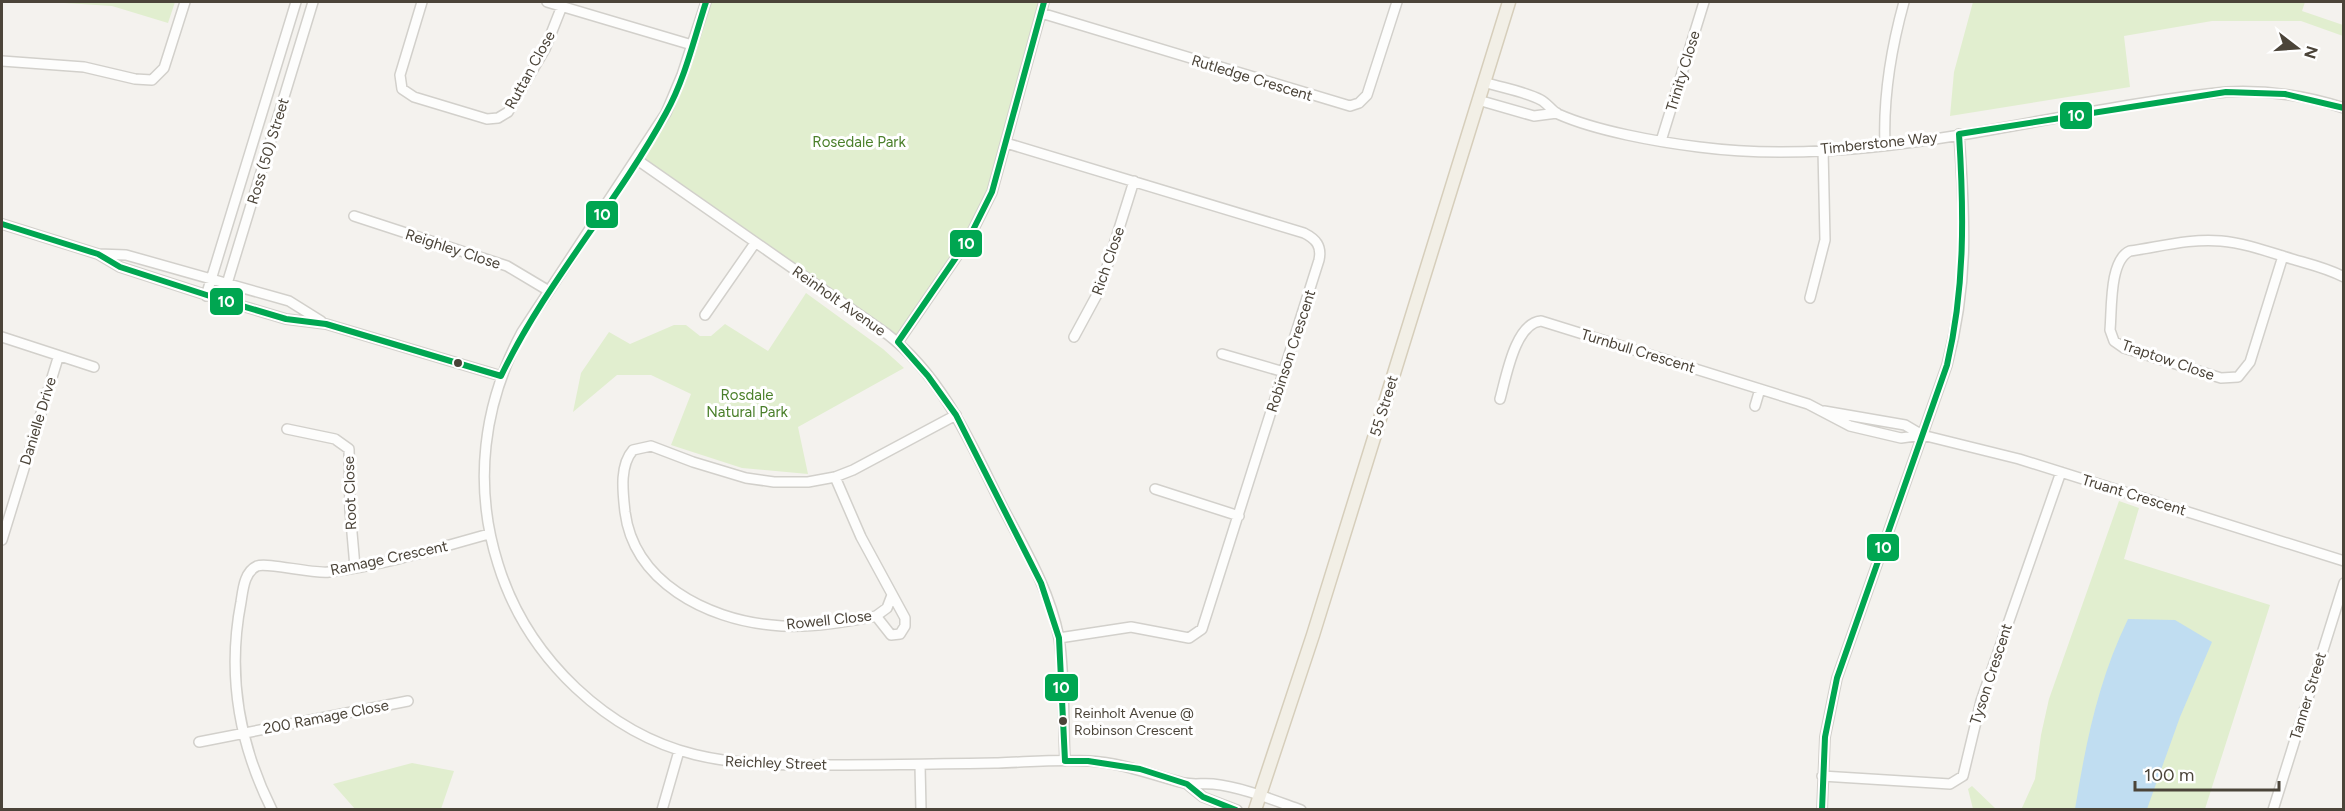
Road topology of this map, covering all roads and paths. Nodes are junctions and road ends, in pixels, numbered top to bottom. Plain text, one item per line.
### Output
1 (185, 2) edge
2 (296, 2) edge
3 (313, 2) edge
4 (422, 2) edge
5 (547, 2) edge
6 (706, 2) edge
7 (1044, 2) edge
8 (1397, 2) edge
9 (1509, 2) edge
10 (1704, 2) edge
11 (1904, 2) edge
12 (562, 6) junction
13 (1041, 13) junction
14 (692, 45) junction
15 (2, 61) edge
16 (1484, 82) junction
17 (2343, 97) edge
18 (1478, 100) junction
19 (2342, 108) edge
20 (1557, 113) junction
21 (1959, 134) junction
22 (1661, 141) junction
23 (1006, 143) junction
24 (1885, 145) junction
25 (1823, 149) junction
26 (636, 159) junction
27 (1134, 181) junction
28 (354, 216) dead end
29 (2, 224) edge
30 (755, 243) junction
31 (98, 254) junction
32 (2283, 256) junction
33 (2342, 273) edge
34 (211, 279) junction
35 (227, 284) junction
36 (549, 291) junction
37 (206, 296) junction
38 (1810, 297) dead end
39 (222, 300) junction
40 (705, 315) dead end
41 (326, 324) junction
42 (2, 337) edge
43 (1074, 337) dead end
44 (898, 342) junction
45 (1222, 354) dead end
46 (58, 358) junction
47 (94, 367) dead end
48 (1284, 372) junction
49 (501, 376) junction
50 (1760, 389) junction
51 (1500, 399) dead end
52 (1755, 406) dead end
53 (956, 415) junction
54 (287, 429) dead end
55 (1922, 435) junction
56 (2061, 472) junction
57 (835, 477) junction
58 (1155, 489) dead end
59 (1239, 516) junction
60 (489, 534) junction
61 (2, 536) edge
62 (2343, 561) edge
63 (355, 567) junction
64 (2343, 583) edge
65 (892, 595) junction
66 (876, 616) junction
67 (1059, 638) junction
68 (408, 701) dead end
69 (243, 734) junction
70 (199, 742) dead end
71 (679, 751) junction
72 (1065, 761) junction
73 (920, 765) junction
74 (1822, 776) junction
75 (1187, 784) junction
76 (1259, 796) junction
77 (272, 810) edge
78 (662, 810) edge
79 (921, 810) edge
80 (1237, 810) edge
81 (1255, 810) edge
82 (1301, 810) edge
83 (1822, 810) edge
84 (2272, 810) edge

1 - 15 street
2 - 34 street, Ross (50) Street
3 - 35 street, Ross (50) Street
4 - 12 street, Ruttan Close
5 - 12 street
6 - 14 street, Reichley Street
7 - 13 street
8 - 13 street, Rutledge Crescent
9 - 16 main road, 55 Street
10 - 22 street, Trinity Close
11 - 24 street
12 - 14 street
13 - 23 street
14 - 26 street, Reichley Street
16 - 18 main road, 55 Street
16 - 20 street, Timberstone Way
17 - 19 street
18 - 20 street, Timberstone Way
18 - 76 main road, 55 Street
19 - 21 street, Timberstone Way
20 - 22 street, Timberstone Way
21 - 24 street, Timberstone Way
21 - 55 street
22 - 25 street, Timberstone Way
23 - 27 street, Robinson Crescent
23 - 44 street
24 - 25 street, Timberstone Way
25 - 38 street
26 - 30 street, Reinholt Avenue
26 - 36 street, Reichley Street
27 - 43 street, Rich Close
27 - 48 street, Robinson Crescent
28 - 36 street, Reighley Close
29 - 31 street
30 - 40 street
30 - 44 street, Reinholt Avenue
31 - 34 street
31 - 37 street
32 - 32 street, Traptow Close
32 - 33 street, Traptow Close
34 - 35 street
34 - 37 street, Ross (50) Street
35 - 39 street, Ross (50) Street
35 - 41 street
36 - 49 street, Reichley Street
37 - 39 street
39 - 41 street
41 - 49 street
42 - 46 street, Danielle Drive
44 - 53 street, Reinholt Avenue
45 - 48 street
46 - 47 street
46 - 61 street, Danielle Drive
48 - 59 street, Robinson Crescent
49 - 60 street, Reichley Street
50 - 51 street, Turnbull Crescent
50 - 52 street
50 - 55 street, Turnbull Crescent
53 - 57 street, Rowell Close
53 - 67 street, Reinholt Avenue
54 - 63 street, Root Close
55 - 56 street, Truant Crescent
55 - 74 street
56 - 62 street, Truant Crescent
56 - 74 street, Tyson Crescent
57 - 65 street
57 - 66 street, Rowell Close
58 - 59 street
59 - 67 street, Robinson Crescent
60 - 63 street, Ramage Crescent
60 - 71 street, Reichley Street
63 - 69 street, Ramage Crescent
64 - 84 street, Tanner Street
65 - 66 street, Rowell Close
65 - 66 street
67 - 72 street, Reinholt Avenue
68 - 69 street, 200 Ramage Close
69 - 70 street, 200 Ramage Close
69 - 77 street, Ramage Crescent
71 - 73 street, Reichley Street
71 - 78 street
72 - 73 street, Reichley Street
72 - 75 street, Reichley Street
73 - 79 street
74 - 83 street
75 - 76 street, Reichley Street
75 - 80 street, Reichley Street
76 - 81 main road, 55 Street
76 - 82 street, Reichley Street

